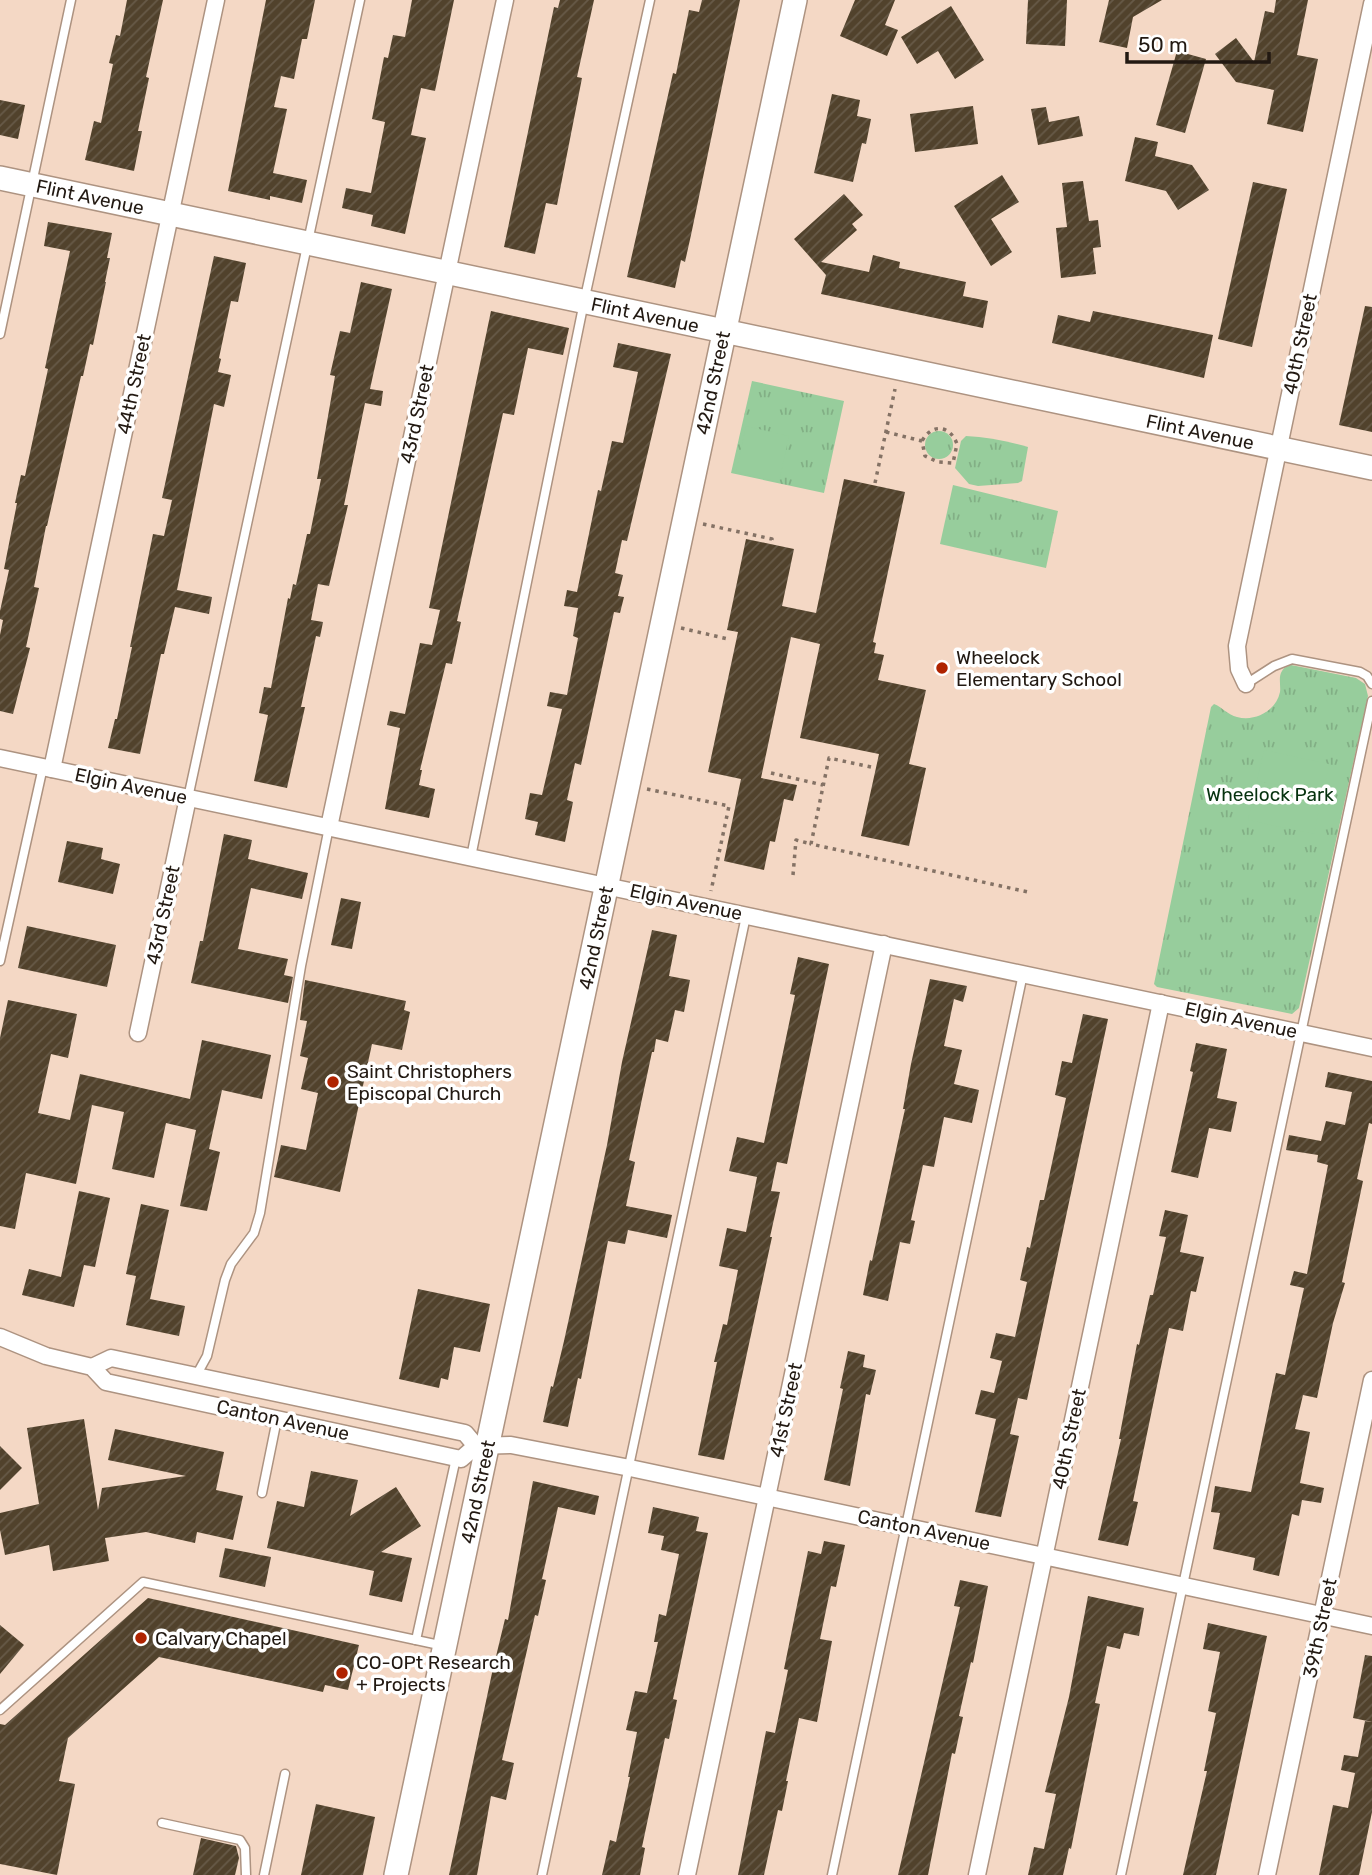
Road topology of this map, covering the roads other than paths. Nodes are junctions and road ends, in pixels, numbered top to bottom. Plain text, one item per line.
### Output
1 (71, 0) edge
2 (216, 0) edge
3 (360, 0) edge
4 (505, 0) edge
5 (650, 0) edge
6 (795, 0) edge
7 (1372, 4) edge
8 (0, 178) edge
9 (32, 185) junction
10 (170, 214) junction
11 (307, 243) junction
12 (447, 273) junction
13 (584, 302) junction
14 (724, 332) junction
15 (0, 334) edge
16 (1278, 448) junction
17 (1372, 468) edge
18 (1246, 684) joint
19 (1372, 684) edge
20 (1372, 701) edge
21 (0, 758) edge
22 (47, 768) junction
23 (188, 798) junction
24 (329, 827) junction
25 (471, 857) junction
26 (607, 886) junction
27 (746, 915) junction
28 (884, 944) junction
29 (0, 961) edge
30 (1023, 974) junction
31 (1161, 1003) junction
32 (138, 1033) dead end
33 (1301, 1033) junction
34 (1372, 1048) edge
35 (4, 1339) edge
36 (0, 1356) edge
37 (92, 1367) junction
38 (197, 1376) junction
39 (1372, 1380) edge
40 (191, 1400) junction
41 (277, 1419) junction
42 (482, 1446) junction
43 (456, 1458) junction
44 (630, 1468) junction
45 (262, 1493) dead end
46 (768, 1498) junction
47 (907, 1527) junction
48 (1045, 1556) junction
49 (1184, 1585) junction
50 (1322, 1615) junction
51 (1372, 1626) edge
52 (416, 1640) junction
53 (445, 1646) junction
54 (0, 1710) edge
55 (285, 1774) dead end
56 (162, 1823) dead end
57 (246, 1875) edge
58 (264, 1875) edge
59 (396, 1875) edge
60 (542, 1875) edge
61 (687, 1875) edge
62 (832, 1875) edge
63 (977, 1875) edge
64 (1121, 1875) edge
65 (1267, 1875) edge

1 - 9 lane
2 - 10 street, 44th Street
3 - 11 lane
4 - 12 street, 43rd Street
5 - 13 lane
6 - 14 street, 42nd Street
7 - 16 street, 40th Street
8 - 9 street, Flint Avenue
9 - 10 street, Flint Avenue
9 - 15 lane
10 - 11 street, Flint Avenue
10 - 22 street, 44th Street
11 - 12 street, Flint Avenue
11 - 23 lane
12 - 13 street, Flint Avenue
12 - 24 street, 43rd Street
13 - 14 street, Flint Avenue
13 - 25 lane
14 - 16 street, Flint Avenue
14 - 26 street, 42nd Street
16 - 17 street, Flint Avenue
16 - 18 street, 40th Street
18 - 19 lane
20 - 33 lane
21 - 22 street, Elgin Avenue
22 - 23 street, Elgin Avenue
22 - 29 lane
23 - 24 street, Elgin Avenue
23 - 32 street, 43rd Street
24 - 25 street, Elgin Avenue
24 - 38 lane
25 - 26 street, Elgin Avenue
26 - 27 street, Elgin Avenue
26 - 42 street, 42nd Street
27 - 28 street, Elgin Avenue
27 - 44 lane
28 - 30 street, Elgin Avenue
28 - 46 street, 41st Street
30 - 31 street, Elgin Avenue
30 - 47 lane
31 - 33 street, Elgin Avenue
31 - 48 street, 40th Street
33 - 34 street, Elgin Avenue
33 - 49 lane
35 - 36 street
35 - 37 street, Canton Avenue
37 - 38 street, Canton Avenue
37 - 40 street, Canton Avenue
38 - 40 street
38 - 42 street, Canton Avenue
39 - 50 street, 39th Street
40 - 41 street, Canton Avenue
41 - 43 street, Canton Avenue
41 - 45 lane
42 - 43 street
42 - 44 street, Canton Avenue
42 - 53 street, 42nd Street
43 - 52 lane
44 - 46 street, Canton Avenue
44 - 60 lane
46 - 47 street, Canton Avenue
46 - 61 street, 41st Street
47 - 48 street, Canton Avenue
47 - 62 lane
48 - 49 street, Canton Avenue
48 - 63 street, 40th Street
49 - 50 street, Canton Avenue
49 - 64 lane
50 - 51 street, Canton Avenue
50 - 65 street, 39th Street
52 - 53 lane
52 - 54 lane
53 - 59 street, 42nd Street
55 - 58 lane
56 - 57 lane

